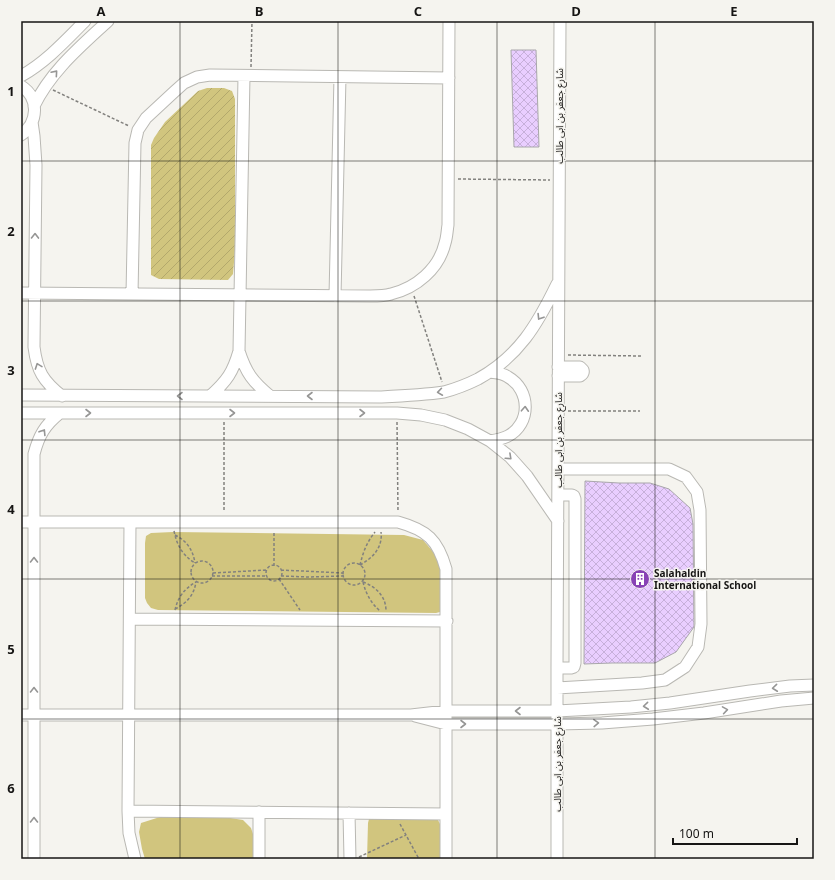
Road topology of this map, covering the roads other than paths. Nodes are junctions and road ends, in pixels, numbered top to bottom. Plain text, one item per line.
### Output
1 (85, 21) edge
2 (108, 21) edge
3 (449, 21) edge
4 (560, 21) edge
5 (21, 76) edge
6 (248, 76) junction
7 (340, 77) junction
8 (449, 78) junction
9 (21, 86) edge
10 (34, 106) junction
11 (32, 122) junction
12 (21, 135) edge
13 (558, 282) junction
14 (21, 293) edge
15 (34, 293) junction
16 (132, 294) junction
17 (240, 295) junction
18 (335, 296) junction
19 (239, 351) junction
20 (490, 372) junction
21 (21, 396) edge
22 (62, 396) junction
23 (210, 396) junction
24 (270, 396) junction
25 (380, 397) junction
26 (21, 413) edge
27 (60, 413) junction
28 (380, 413) junction
29 (490, 441) junction
30 (558, 469) junction
31 (558, 495) junction
32 (558, 521) junction
33 (21, 522) edge
34 (34, 522) junction
35 (130, 522) junction
36 (557, 555) junction
37 (575, 556) junction
38 (557, 615) junction
39 (575, 616) junction
40 (130, 618) junction
41 (446, 621) junction
42 (557, 668) junction
43 (814, 685) edge
44 (557, 688) junction
45 (814, 698) edge
46 (446, 711) junction
47 (557, 711) junction
48 (21, 715) edge
49 (34, 715) junction
50 (129, 715) junction
51 (411, 715) junction
52 (446, 724) junction
53 (557, 724) junction
54 (128, 810) junction
55 (259, 812) junction
56 (349, 813) junction
57 (446, 814) junction
58 (34, 859) edge
59 (135, 859) edge
60 (259, 859) edge
61 (350, 859) edge
62 (446, 859) edge
63 (557, 859) edge

1 - 5 street
10 -> 2 street
3 - 8 street
4 - 13 street, شارع جعفر بن ابى طالب
6 - 7 street
6 - 16 street
6 - 17 street
7 - 8 street
7 - 18 street
8 - 18 street
9 - 10 street
10 - 11 street
11 - 12 street
15 -> 11 street
13 -> 20 street
13 - 30 street, شارع جعفر بن ابى طالب
14 - 15 street
15 - 16 street
22 -> 15 street
16 - 17 street
17 - 18 street
17 - 19 street
19 - 23 street
19 - 24 street
20 -> 25 street
29 -> 20 street
21 - 22 street
23 -> 22 street
23 - 24 street
25 -> 24 street
25 - 28 street
26 - 27 street
27 -> 28 street
34 -> 27 street
28 - 29 street
29 -> 32 street
30 - 31 street, شارع جعفر بن ابى طالب
30 - 44 street
31 - 32 street, شارع جعفر بن ابى طالب
31 - 37 street
32 - 36 street, شارع جعفر بن ابى طالب
33 - 34 street
34 - 35 street
49 -> 34 street
35 - 40 street
35 - 41 street
36 - 37 street
36 - 38 street, شارع جعفر بن ابى طالب
37 - 39 street
38 - 39 street
38 - 42 street, شارع جعفر بن ابى طالب
39 - 42 street
40 - 41 street
40 - 50 street
41 - 46 street
42 - 44 street, شارع جعفر بن ابى طالب
43 -> 47 street
44 - 47 street, شارع جعفر بن ابى طالب
53 -> 45 street
47 -> 46 street
46 - 51 street
46 - 52 street
47 - 53 street, شارع جعفر بن ابى طالب
48 - 49 street
49 - 50 street
58 -> 49 street
50 - 51 street
50 - 54 street
51 - 52 street
52 -> 53 street
52 - 57 street
53 - 63 street, شارع جعفر بن ابى طالب
54 - 55 street
54 - 59 street
55 - 56 street
55 - 60 street
56 - 57 street
56 - 61 street
57 - 62 street

